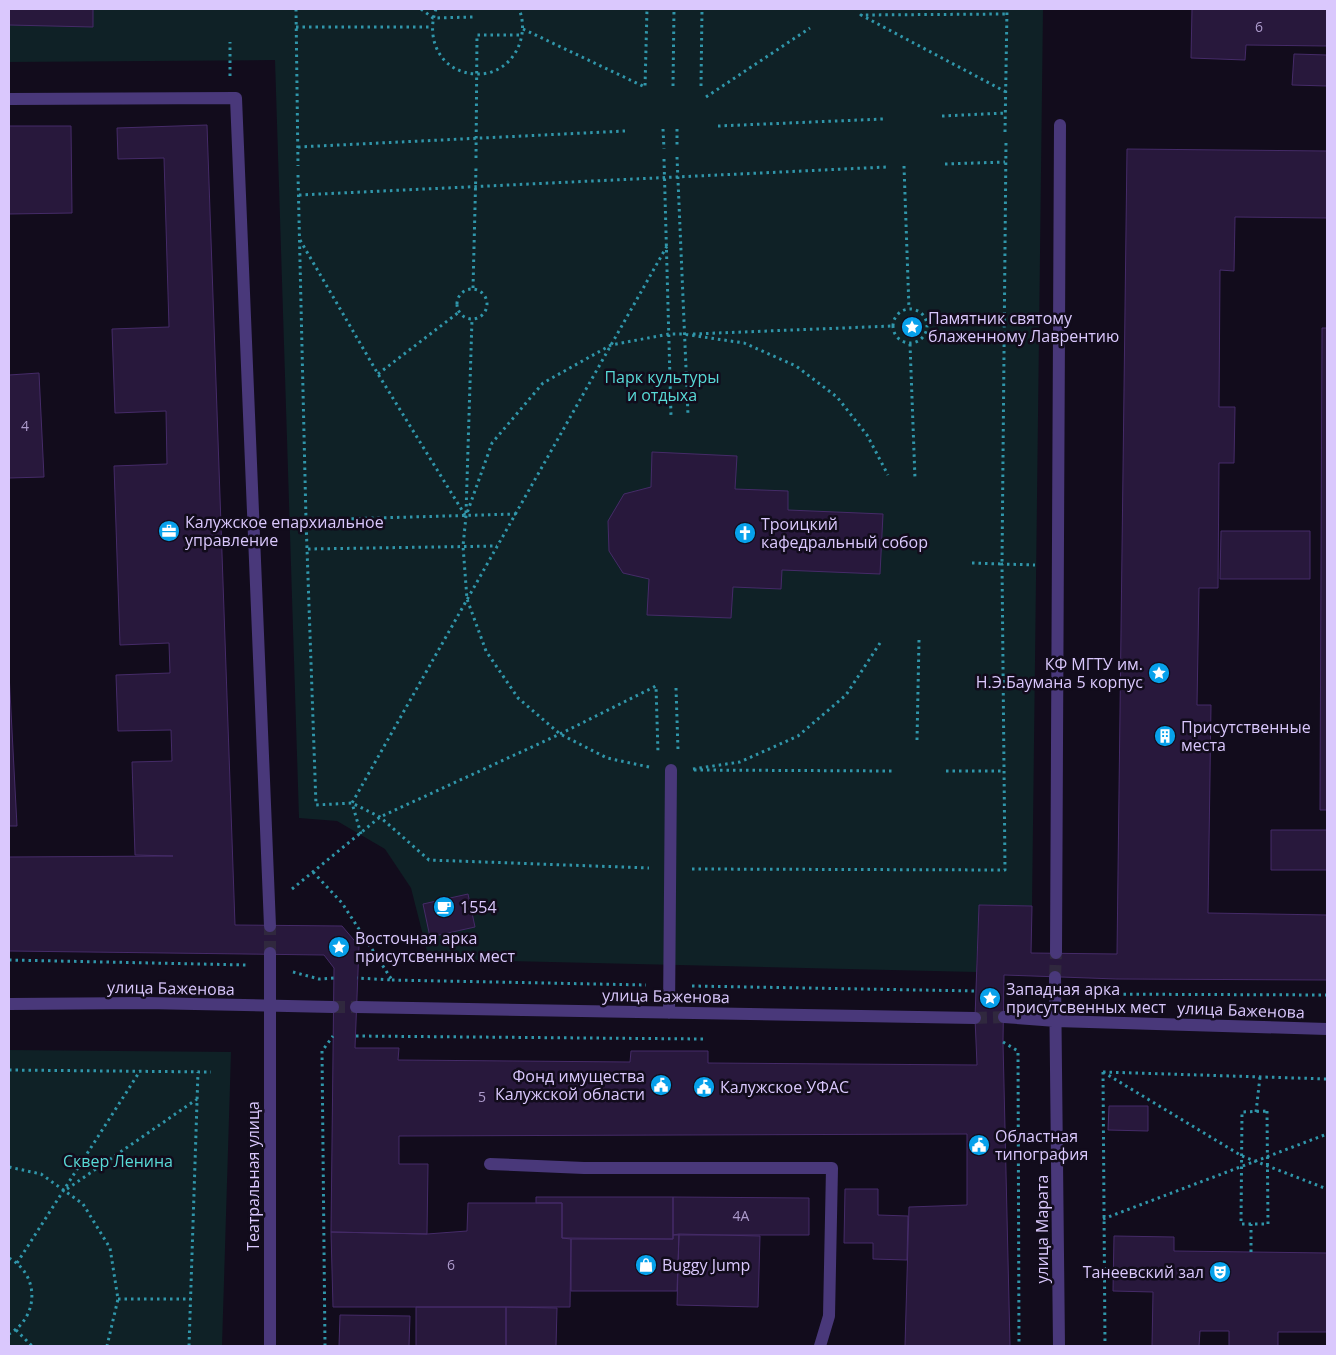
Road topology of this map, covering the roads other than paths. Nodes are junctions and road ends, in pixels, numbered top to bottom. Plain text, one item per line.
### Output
1 (9, 99) edge
2 (1060, 125) dead end
3 (675, 770) road end
4 (270, 926) tunnel mouth
5 (1056, 953) tunnel mouth
6 (270, 960) tunnel mouth
7 (1055, 976) tunnel mouth
8 (9, 1004) edge
9 (269, 1006) junction
10 (333, 1007) tunnel mouth
11 (356, 1007) tunnel mouth
12 (669, 1013) junction
13 (1004, 1017) tunnel mouth
14 (975, 1018) tunnel mouth
15 (1056, 1021) junction
16 (1327, 1029) edge
17 (490, 1164) dead end
18 (270, 1346) edge
19 (820, 1346) edge
20 (1058, 1346) edge

1 - 4 street
2 - 5 street
3 - 12 street
6 - 9 street, Театральная улица
7 - 15 street, улица Марата
8 - 9 street, улица Баженова
9 - 10 street, улица Баженова
9 - 18 street, Театральная улица
11 - 12 street, улица Баженова
12 - 14 street, улица Баженова
13 - 15 street, улица Баженова
15 - 16 street, улица Баженова
15 - 20 street, улица Марата
17 - 19 street

